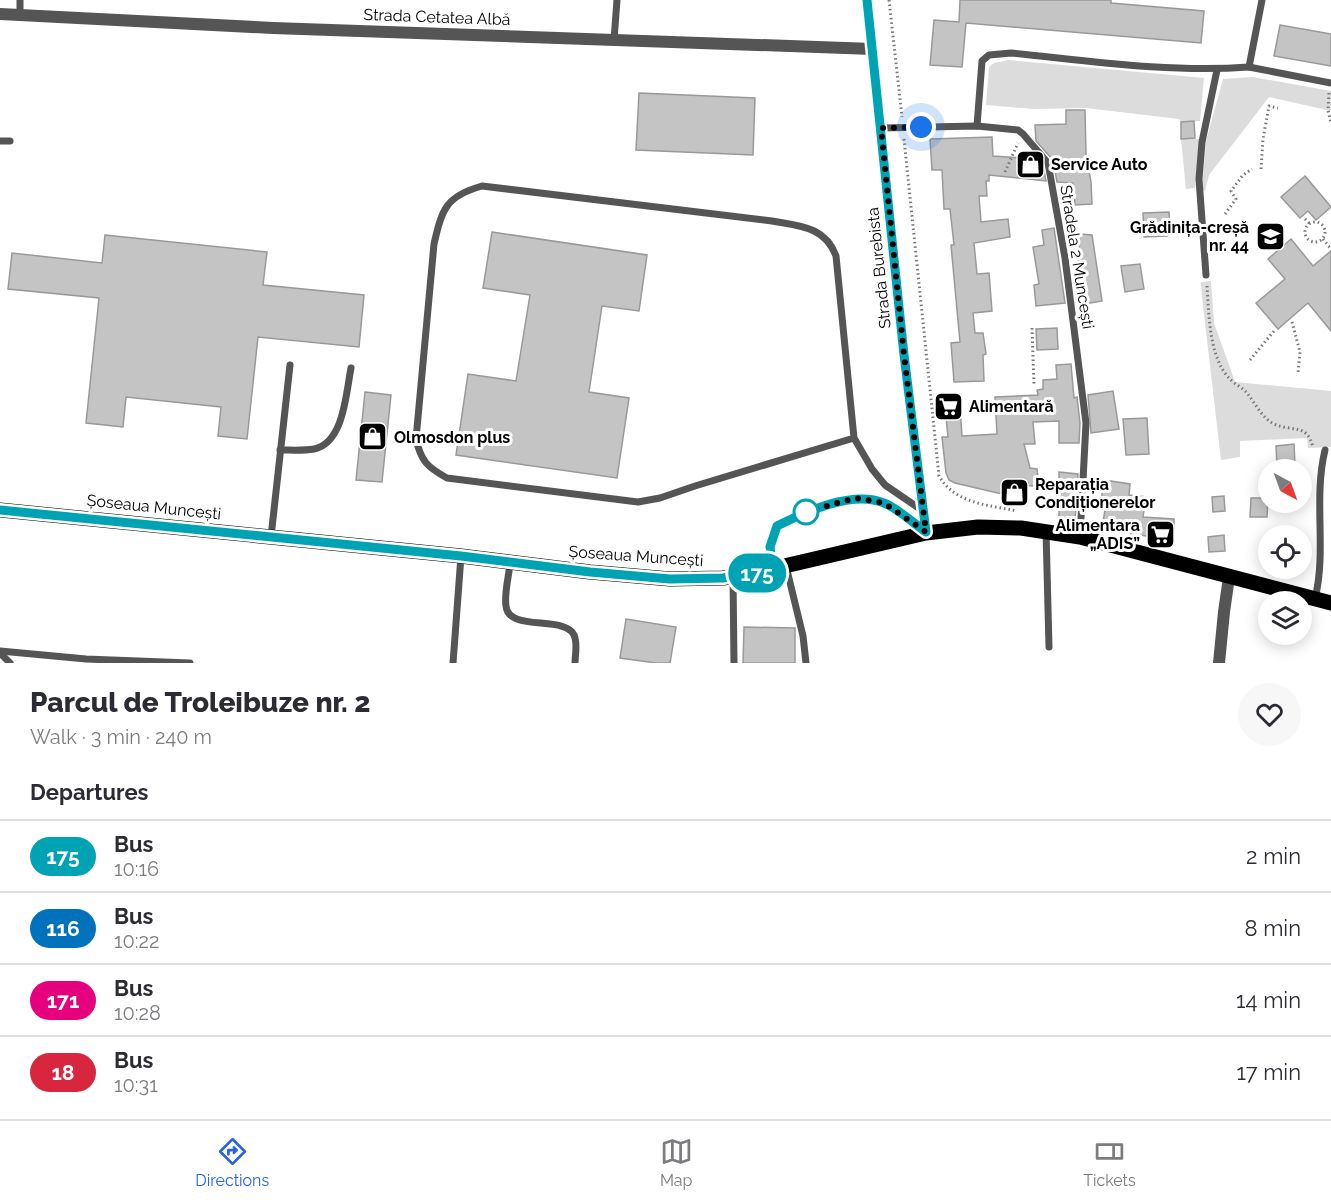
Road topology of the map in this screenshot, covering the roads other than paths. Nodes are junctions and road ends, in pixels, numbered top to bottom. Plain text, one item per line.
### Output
1 (20, 0) edge
2 (616, 0) edge
3 (867, 0) edge
4 (1262, 0) edge
5 (0, 14) edge
6 (20, 15) junction
7 (614, 40) junction
8 (873, 49) junction
9 (1249, 67) junction
10 (1217, 70) junction
11 (1330, 82) edge
12 (977, 126) junction
13 (881, 128) junction
14 (0, 141) edge
15 (10, 141) dead end
16 (1206, 275) road end
17 (290, 365) dead end
18 (351, 368) dead end
19 (854, 438) junction
20 (280, 450) junction
21 (1325, 450) dead end
22 (0, 510) edge
23 (924, 511) junction
24 (1046, 531) junction
25 (926, 532) junction
26 (271, 537) junction
27 (1080, 537) junction
28 (461, 556) junction
29 (510, 563) junction
30 (780, 568) junction
31 (733, 576) junction
32 (1229, 577) junction
33 (1315, 598) junction
34 (1331, 603) edge
35 (1049, 647) dead end
36 (0, 652) edge
37 (117, 662) edge
38 (10, 663) edge
39 (190, 663) edge
40 (453, 663) edge
41 (574, 663) edge
42 (734, 663) edge
43 (806, 663) edge
44 (1219, 663) edge

1 - 6 lane
2 - 7 lane
3 - 8 main road, Strada Burebista
4 - 9 lane
5 - 6 street, Strada Cetatea Albă
6 - 7 street, Strada Cetatea Albă
7 - 8 street, Strada Cetatea Albă
8 - 13 main road, Strada Burebista
9 - 10 lane
9 - 11 lane
10 - 12 lane
10 - 16 lane
12 - 13 lane
12 - 27 lane, Stradela 2 Muncești
13 - 23 main road, Strada Burebista
14 - 15 lane
17 - 20 lane
18 - 20 lane
19 - 19 lane
19 - 23 lane
20 - 26 lane
21 - 33 lane
22 - 26 main road, Șoseaua Muncești
23 - 25 main road, Strada Burebista
24 - 25 main road, Șoseaua Muncești
24 - 27 main road, Șoseaua Muncești
24 - 35 lane
25 - 30 main road, Șoseaua Muncești
25 - 30 lane
26 - 28 main road, Șoseaua Muncești
27 - 32 main road, Șoseaua Muncești
28 - 29 main road, Șoseaua Muncești
28 - 40 lane
29 - 31 main road, Șoseaua Muncești
29 - 41 lane
30 - 31 main road, Șoseaua Muncești
30 - 43 lane
31 - 42 lane
32 - 33 main road, Șoseaua Muncești
32 - 44 street
33 - 34 main road, Șoseaua Muncești
36 - 37 lane
36 - 38 lane
37 - 39 lane

